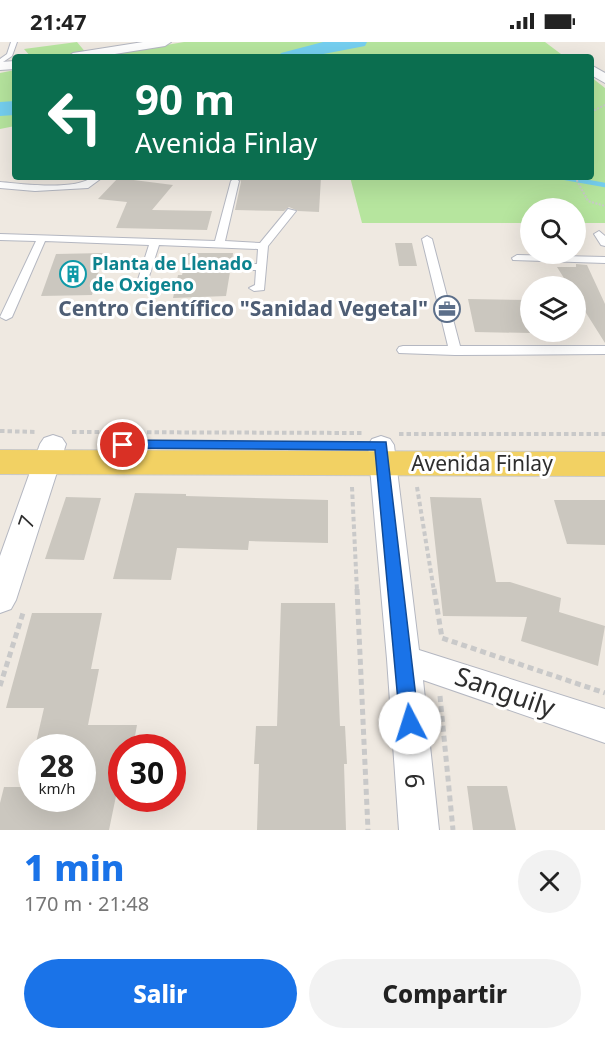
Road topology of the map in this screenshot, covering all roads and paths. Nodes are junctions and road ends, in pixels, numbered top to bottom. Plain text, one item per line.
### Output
1 (15, 42) edge
2 (165, 42) edge
3 (145, 44) edge
4 (90, 54) edge
5 (594, 63) edge
6 (0, 64) edge
7 (605, 79) edge
8 (47, 180) edge
9 (95, 180) edge
10 (576, 180) edge
11 (235, 181) dead end
12 (0, 185) edge
13 (35, 188) junction
14 (605, 206) edge
15 (291, 211) dead end
16 (0, 237) edge
17 (42, 238) junction
18 (427, 239) dead end
19 (155, 243) junction
20 (219, 244) junction
21 (263, 246) junction
22 (517, 258) dead end
23 (605, 260) edge
24 (231, 267) dead end
25 (261, 267) junction
26 (254, 288) dead end
27 (140, 289) dead end
28 (6, 317) dead end
29 (403, 350) dead end
30 (605, 350) edge
31 (455, 351) junction
32 (0, 431) edge
33 (605, 435) edge
34 (55, 442) junction
35 (0, 444) edge
36 (380, 444) junction
37 (605, 446) edge
38 (0, 462) edge
39 (605, 464) edge
40 (352, 487) dead end
41 (417, 487) dead end
42 (0, 600) edge
43 (441, 654) junction
44 (404, 659) junction
45 (605, 693) edge
46 (605, 726) edge
47 (368, 830) edge
48 (419, 830) edge
49 (453, 830) edge

1 - 6 lane
2 - 3 street
3 - 4 street
5 - 7 street
8 - 13 lane
9 - 13 lane
10 - 14 path
11 - 20 lane
12 - 13 lane
15 - 21 lane
16 - 17 lane
17 - 19 lane
17 - 28 lane
18 - 31 lane
19 - 20 lane
19 - 27 lane
20 - 21 lane
21 - 25 lane
22 - 23 lane
24 - 25 lane
25 - 26 lane
29 - 31 lane
30 - 31 lane
32 - 34 path
33 - 36 path
34 - 35 main road, Avenida Finlay
34 - 36 main road, Avenida Finlay
34 - 36 path
34 - 38 main road, Avenida Finlay
34 - 42 street, 7
36 - 37 main road, Avenida Finlay
36 - 39 main road, Avenida Finlay
36 - 44 street, 9
40 - 47 path
41 - 43 path
43 - 44 street, Sanguily
43 - 45 path
43 - 46 street, Sanguily
43 - 49 path
44 - 48 street, 9

